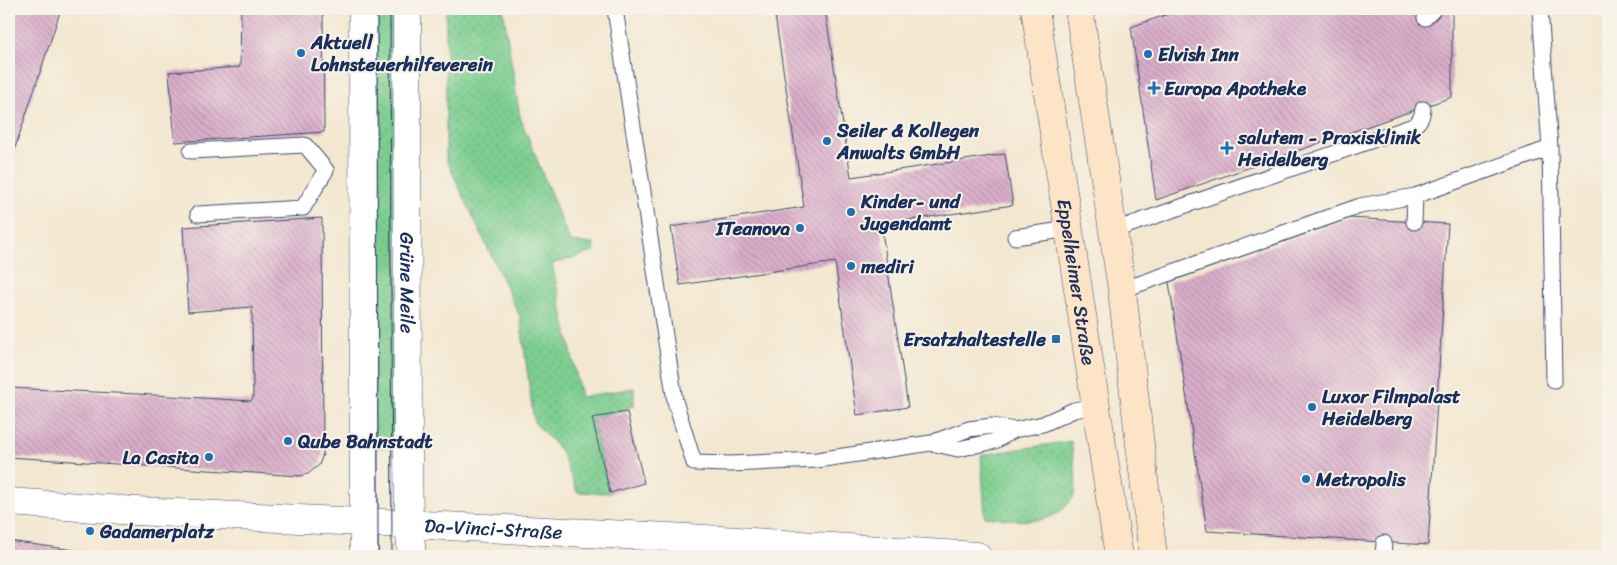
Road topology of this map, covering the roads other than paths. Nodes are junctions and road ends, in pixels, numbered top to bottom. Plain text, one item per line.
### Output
1 (363, 9) edge
2 (407, 9) edge
3 (615, 9) edge
4 (1035, 9) edge
5 (1079, 9) edge
6 (1540, 9) edge
7 (1423, 109) dead end
8 (1550, 148) junction
9 (191, 151) dead end
10 (1415, 196) junction
11 (198, 214) dead end
12 (1414, 222) dead end
13 (1069, 229) junction
14 (1112, 231) junction
15 (1015, 237) dead end
16 (1122, 290) junction
17 (1554, 380) dead end
18 (1096, 406) junction
19 (9, 502) edge
20 (364, 523) junction
21 (408, 525) junction
22 (689, 547) edge
23 (895, 554) edge
24 (364, 556) edge
25 (412, 556) edge
26 (977, 556) edge
27 (1119, 556) edge
28 (1153, 556) edge

1 - 20 street
2 - 21 street, Grüne Meile
3 - 18 lane
4 - 13 main road, Eppelheimer Straße
5 - 14 main road
6 - 8 lane
7 - 14 lane
8 - 10 lane
8 - 17 lane
9 - 11 lane
10 - 12 lane
10 - 16 lane
13 - 15 lane
13 - 18 main road, Eppelheimer Straße
14 - 16 main road
16 - 28 main road
18 - 27 main road, Eppelheimer Straße
19 - 20 street, Da-Vinci-Straße
20 - 21 street, Da-Vinci-Straße
20 - 24 street
21 - 22 street, Da-Vinci-Straße
21 - 25 street, Grüne Meile
22 - 23 street, Da-Vinci-Straße
23 - 26 street, Da-Vinci-Straße

